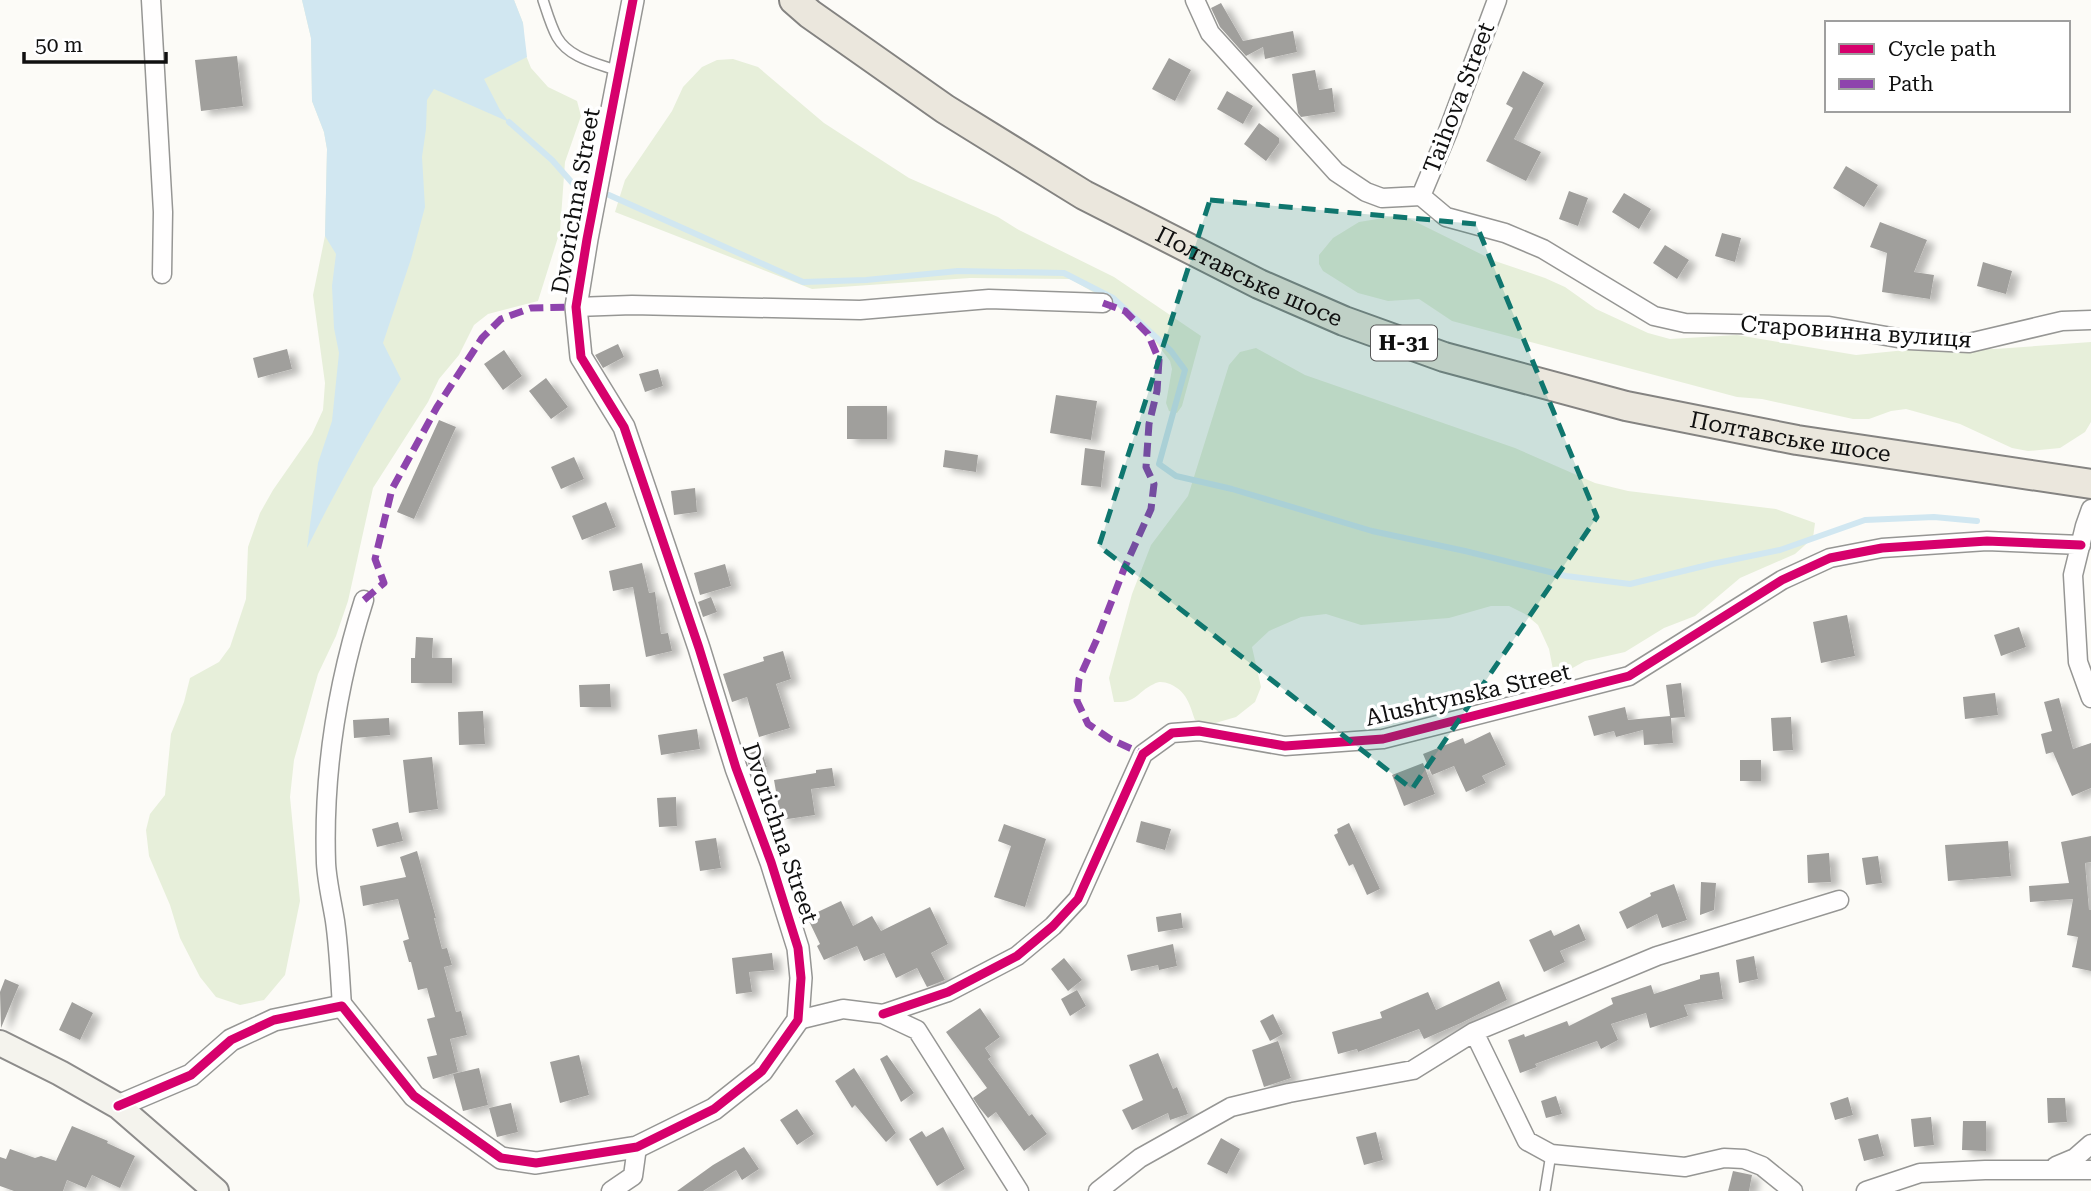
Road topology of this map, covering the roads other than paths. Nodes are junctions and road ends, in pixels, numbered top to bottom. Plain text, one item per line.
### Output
1 (151, 0) edge
2 (543, 0) edge
3 (633, 0) edge
4 (794, 0) edge
5 (1195, 0) edge
6 (1497, 0) edge
7 (618, 71) junction
8 (1421, 196) junction
9 (162, 274) dead end
10 (1103, 303) dead end
11 (576, 307) junction
12 (2091, 320) edge
13 (2091, 484) edge
14 (2091, 509) edge
15 (2086, 546) edge
16 (364, 600) dead end
17 (2091, 698) edge
18 (1839, 900) dead end
19 (342, 1006) junction
20 (883, 1014) junction
21 (798, 1020) junction
22 (1474, 1032) junction
23 (0, 1043) edge
24 (118, 1106) junction
25 (2091, 1144) edge
26 (637, 1147) junction
27 (1551, 1154) junction
28 (2048, 1170) junction
29 (2091, 1170) edge
30 (216, 1191) edge
31 (611, 1191) edge
32 (1019, 1191) edge
33 (1098, 1191) edge
34 (1545, 1191) edge
35 (1793, 1191) edge
36 (1866, 1191) edge

1 - 9 street
2 - 7 lane
3 - 7 street, Dvorichna Street
4 - 13 main road, Полтавське шосе / Н-31
5 - 8 street
6 - 8 street, Taihova Street
7 - 11 street, Dvorichna Street
8 - 12 street, Старовинна вулиця
10 - 11 street, Dvorichna Street
11 - 21 street, Dvorichna Street
14 - 15 street
15 - 17 street
15 - 20 street, Alushtynska Street
16 - 19 street
18 - 22 street
19 - 24 street
19 - 26 street
20 - 21 street
20 - 32 street
21 - 26 street
22 - 27 street
22 - 33 street
23 - 24 main road
24 - 30 main road
25 - 28 street
26 - 31 street
27 - 34 lane
27 - 35 street
28 - 29 street
28 - 36 street

